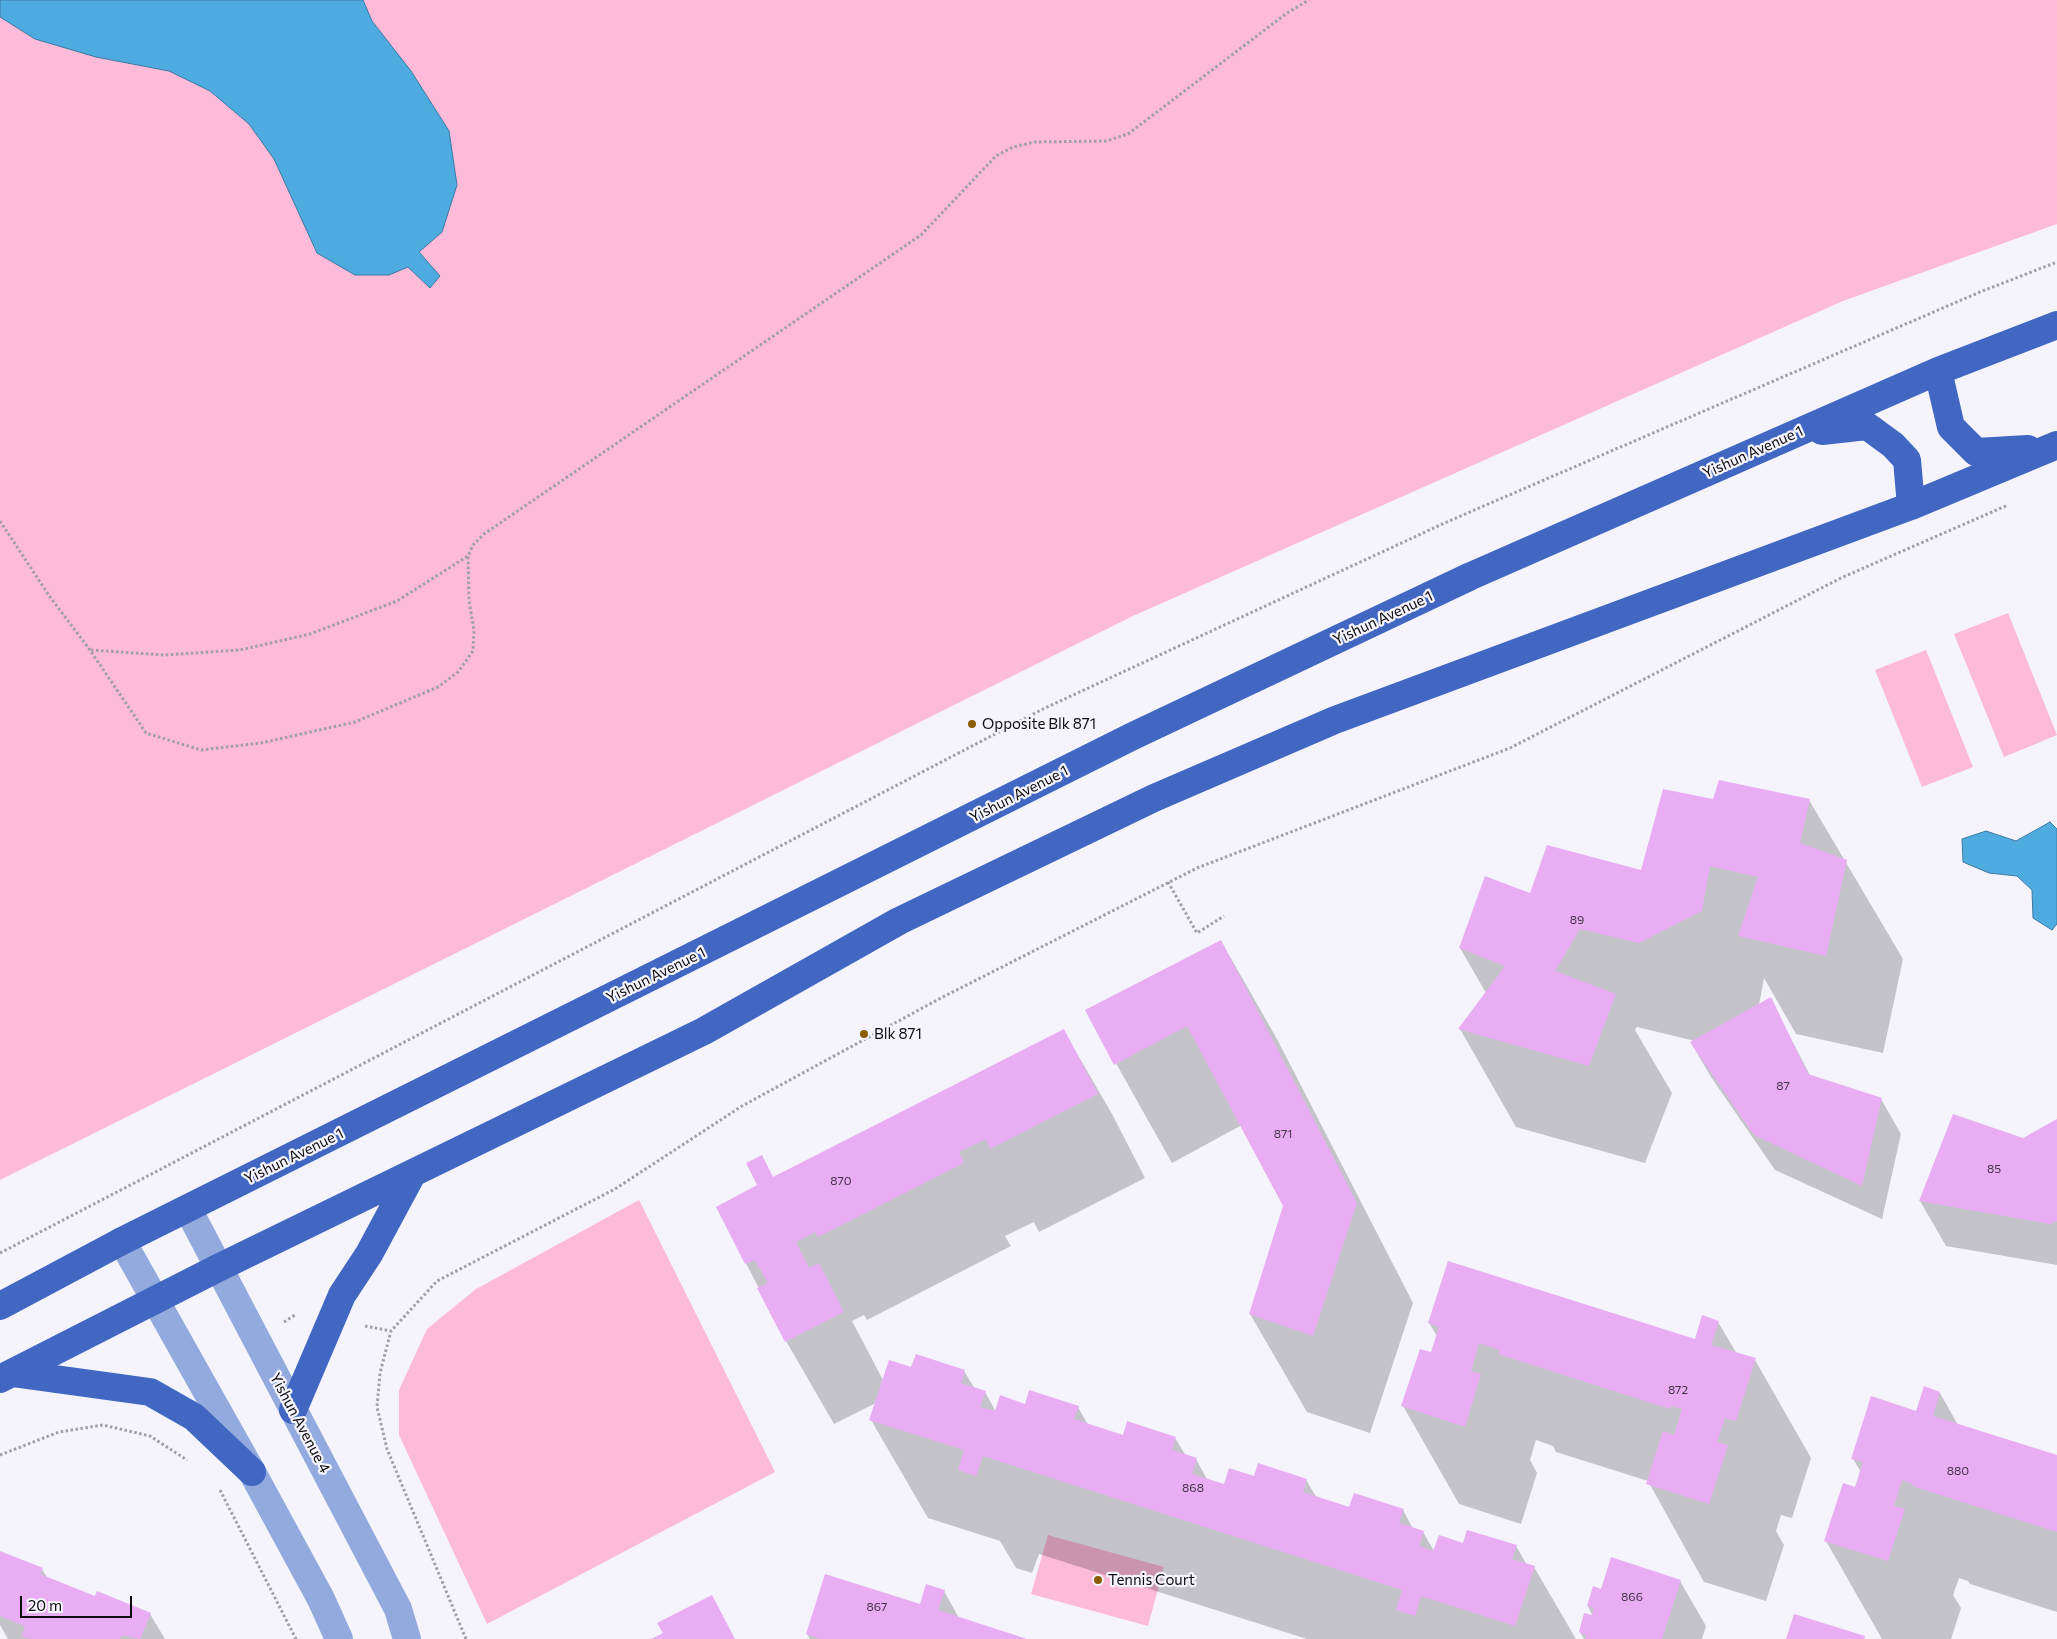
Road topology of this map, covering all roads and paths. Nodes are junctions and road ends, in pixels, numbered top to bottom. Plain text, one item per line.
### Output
1 (1309, 0) edge
2 (2057, 262) edge
3 (2057, 325) edge
4 (1938, 371) junction
5 (1796, 434) junction
6 (2057, 445) edge
7 (2012, 503) dead end
8 (1911, 506) junction
9 (0, 520) edge
10 (468, 556) junction
11 (90, 650) junction
12 (1168, 882) junction
13 (1224, 916) dead end
14 (411, 1176) junction
15 (188, 1209) junction
16 (122, 1240) junction
17 (0, 1253) edge
18 (218, 1268) junction
19 (154, 1300) junction
20 (0, 1306) edge
21 (6, 1376) edge
22 (293, 1410) junction
23 (0, 1455) edge
24 (188, 1460) dead end
25 (252, 1472) junction
26 (218, 1485) dead end
27 (296, 1639) edge
28 (339, 1639) edge
29 (407, 1639) edge
30 (466, 1639) edge

1 - 10 path
2 - 17 path
3 - 4 main road, Yishun Avenue 1
4 - 5 main road, Yishun Avenue 1
4 - 6 main road
5 - 8 main road
5 - 15 main road, Yishun Avenue 1
6 - 8 main road
7 - 12 path
8 - 14 main road
9 - 11 path
10 - 11 path
10 - 11 path
12 - 13 path
12 - 30 path
14 - 18 main road
14 - 22 main road
15 - 16 main road, Yishun Avenue 1
15 - 18 street, Yishun Avenue 4
16 - 19 street
16 - 20 main road, Yishun Avenue 1
18 - 19 main road
18 - 22 street, Yishun Avenue 4
19 - 21 main road
19 - 25 street
21 - 25 main road
22 - 29 street, Yishun Avenue 4
23 - 24 path
25 - 28 street
26 - 27 path

